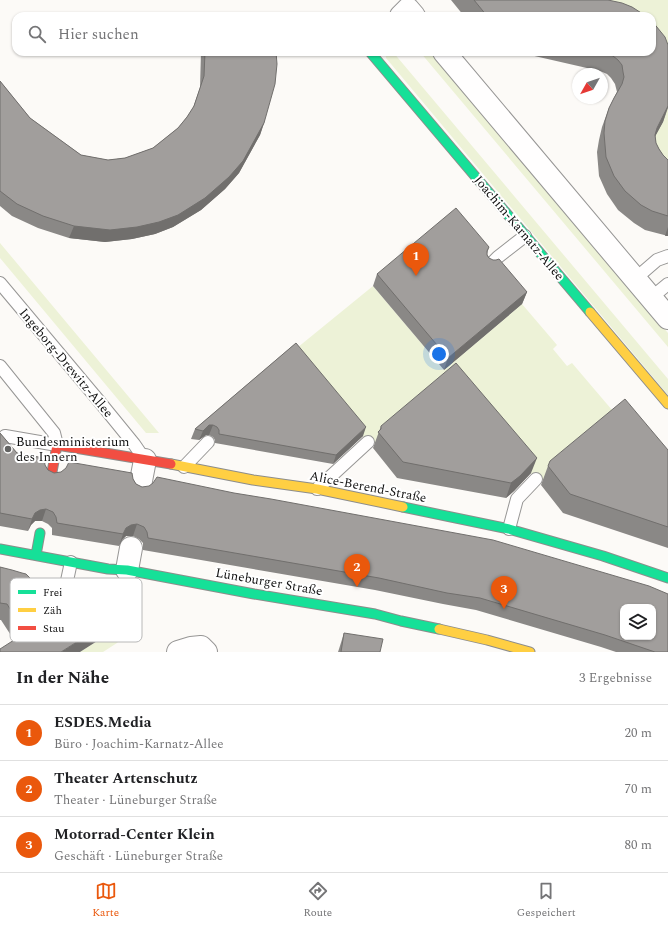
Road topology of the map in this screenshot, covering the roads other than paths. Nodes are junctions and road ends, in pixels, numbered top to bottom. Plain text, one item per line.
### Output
1 (373, 56) edge
2 (447, 56) edge
3 (525, 236) junction
4 (668, 256) edge
5 (490, 265) edge
6 (635, 279) junction
7 (0, 283) edge
8 (668, 284) edge
9 (651, 298) junction
10 (668, 318) edge
11 (0, 366) edge
12 (668, 404) edge
13 (4, 436) edge
14 (208, 442) edge
15 (368, 442) dead end
16 (57, 445) junction
17 (145, 460) junction
18 (184, 467) junction
19 (52, 472) edge
20 (536, 479) edge
21 (140, 486) edge
22 (317, 489) junction
23 (509, 529) junction
24 (40, 533) dead end
25 (130, 548) dead end
26 (0, 549) edge
27 (36, 555) junction
28 (71, 562) junction
29 (127, 570) junction
30 (68, 578) edge
31 (668, 578) edge
32 (204, 650) edge
33 (178, 652) edge
34 (530, 652) edge

1 - 3 street, Joachim-Karnatz-Allee
2 - 6 street
3 - 5 lane
3 - 12 street, Joachim-Karnatz-Allee
4 - 6 lane
6 - 9 street
7 - 17 lane, Ingeborg-Drewitz-Allee
8 - 9 lane
9 - 10 street
11 - 16 lane
13 - 16 lane
14 - 18 lane
15 - 22 lane
16 - 17 street, Alice-Berend-Straße
16 - 19 street
17 - 18 street, Alice-Berend-Straße
17 - 21 street
18 - 22 street, Alice-Berend-Straße
20 - 23 lane
22 - 23 street, Alice-Berend-Straße
23 - 31 street, Alice-Berend-Straße
24 - 27 street
25 - 29 street
26 - 27 street, Lüneburger Straße
27 - 28 street, Lüneburger Straße
28 - 29 street, Lüneburger Straße
28 - 30 lane
29 - 34 street, Lüneburger Straße
32 - 33 street

